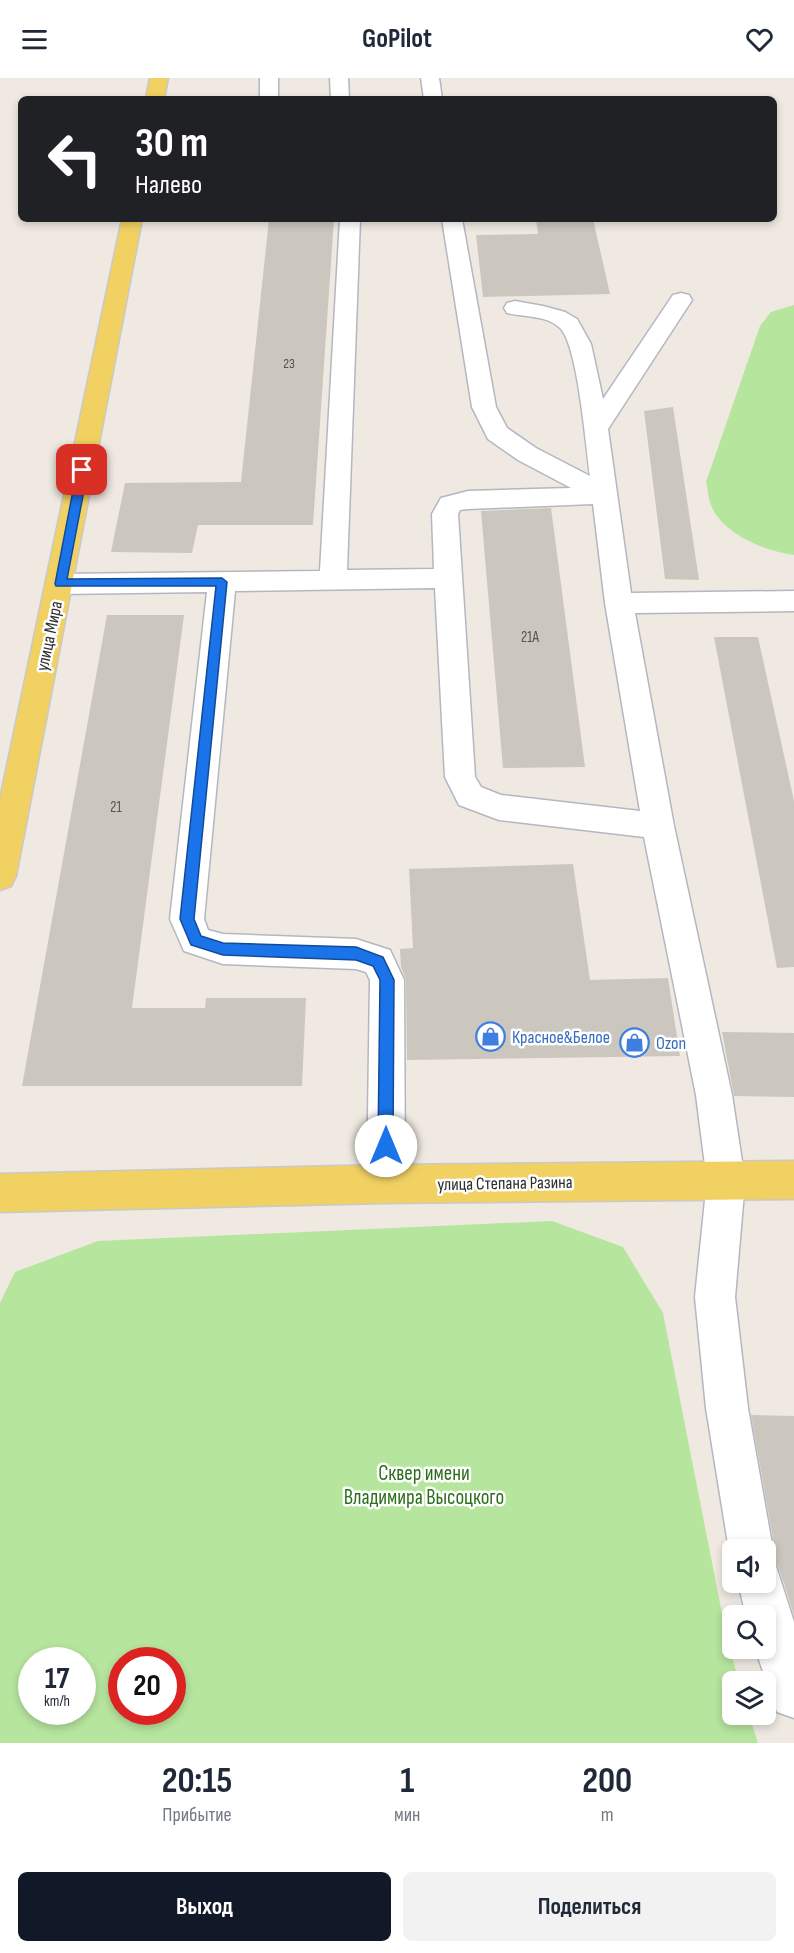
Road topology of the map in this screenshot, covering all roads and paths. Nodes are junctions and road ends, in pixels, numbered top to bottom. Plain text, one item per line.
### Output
1 (159, 78) edge
2 (269, 78) edge
3 (339, 78) edge
4 (430, 78) edge
5 (156, 96) edge
6 (269, 96) edge
7 (340, 96) edge
8 (433, 96) edge
9 (131, 222) edge
10 (350, 222) edge
11 (453, 222) edge
12 (681, 300) dead end
13 (515, 308) dead end
14 (596, 429) junction
15 (605, 495) junction
16 (448, 578) junction
17 (333, 579) junction
18 (222, 582) junction
19 (60, 584) junction
20 (794, 601) edge
21 (619, 603) junction
22 (658, 826) junction
23 (0, 876) edge
24 (794, 1180) edge
25 (726, 1181) junction
26 (386, 1184) junction
27 (0, 1193) edge
28 (750, 1539) edge
29 (763, 1593) edge
30 (794, 1695) edge

1 - 5 main road
2 - 6 lane
3 - 7 lane
4 - 8 lane
9 - 19 main road, улица Мира
10 - 17 lane
11 - 15 lane
12 - 14 lane
13 - 14 lane
14 - 15 lane
15 - 16 lane
15 - 21 lane
16 - 17 lane
16 - 22 lane
17 - 18 lane
18 - 19 lane
18 - 26 lane
19 - 23 main road, улица Мира
20 - 21 lane
21 - 22 lane
22 - 25 lane
24 - 25 main road, улица Степана Разина
25 - 26 main road, улица Степана Разина
25 - 28 lane
26 - 27 main road, улица Степана Разина
29 - 30 lane

